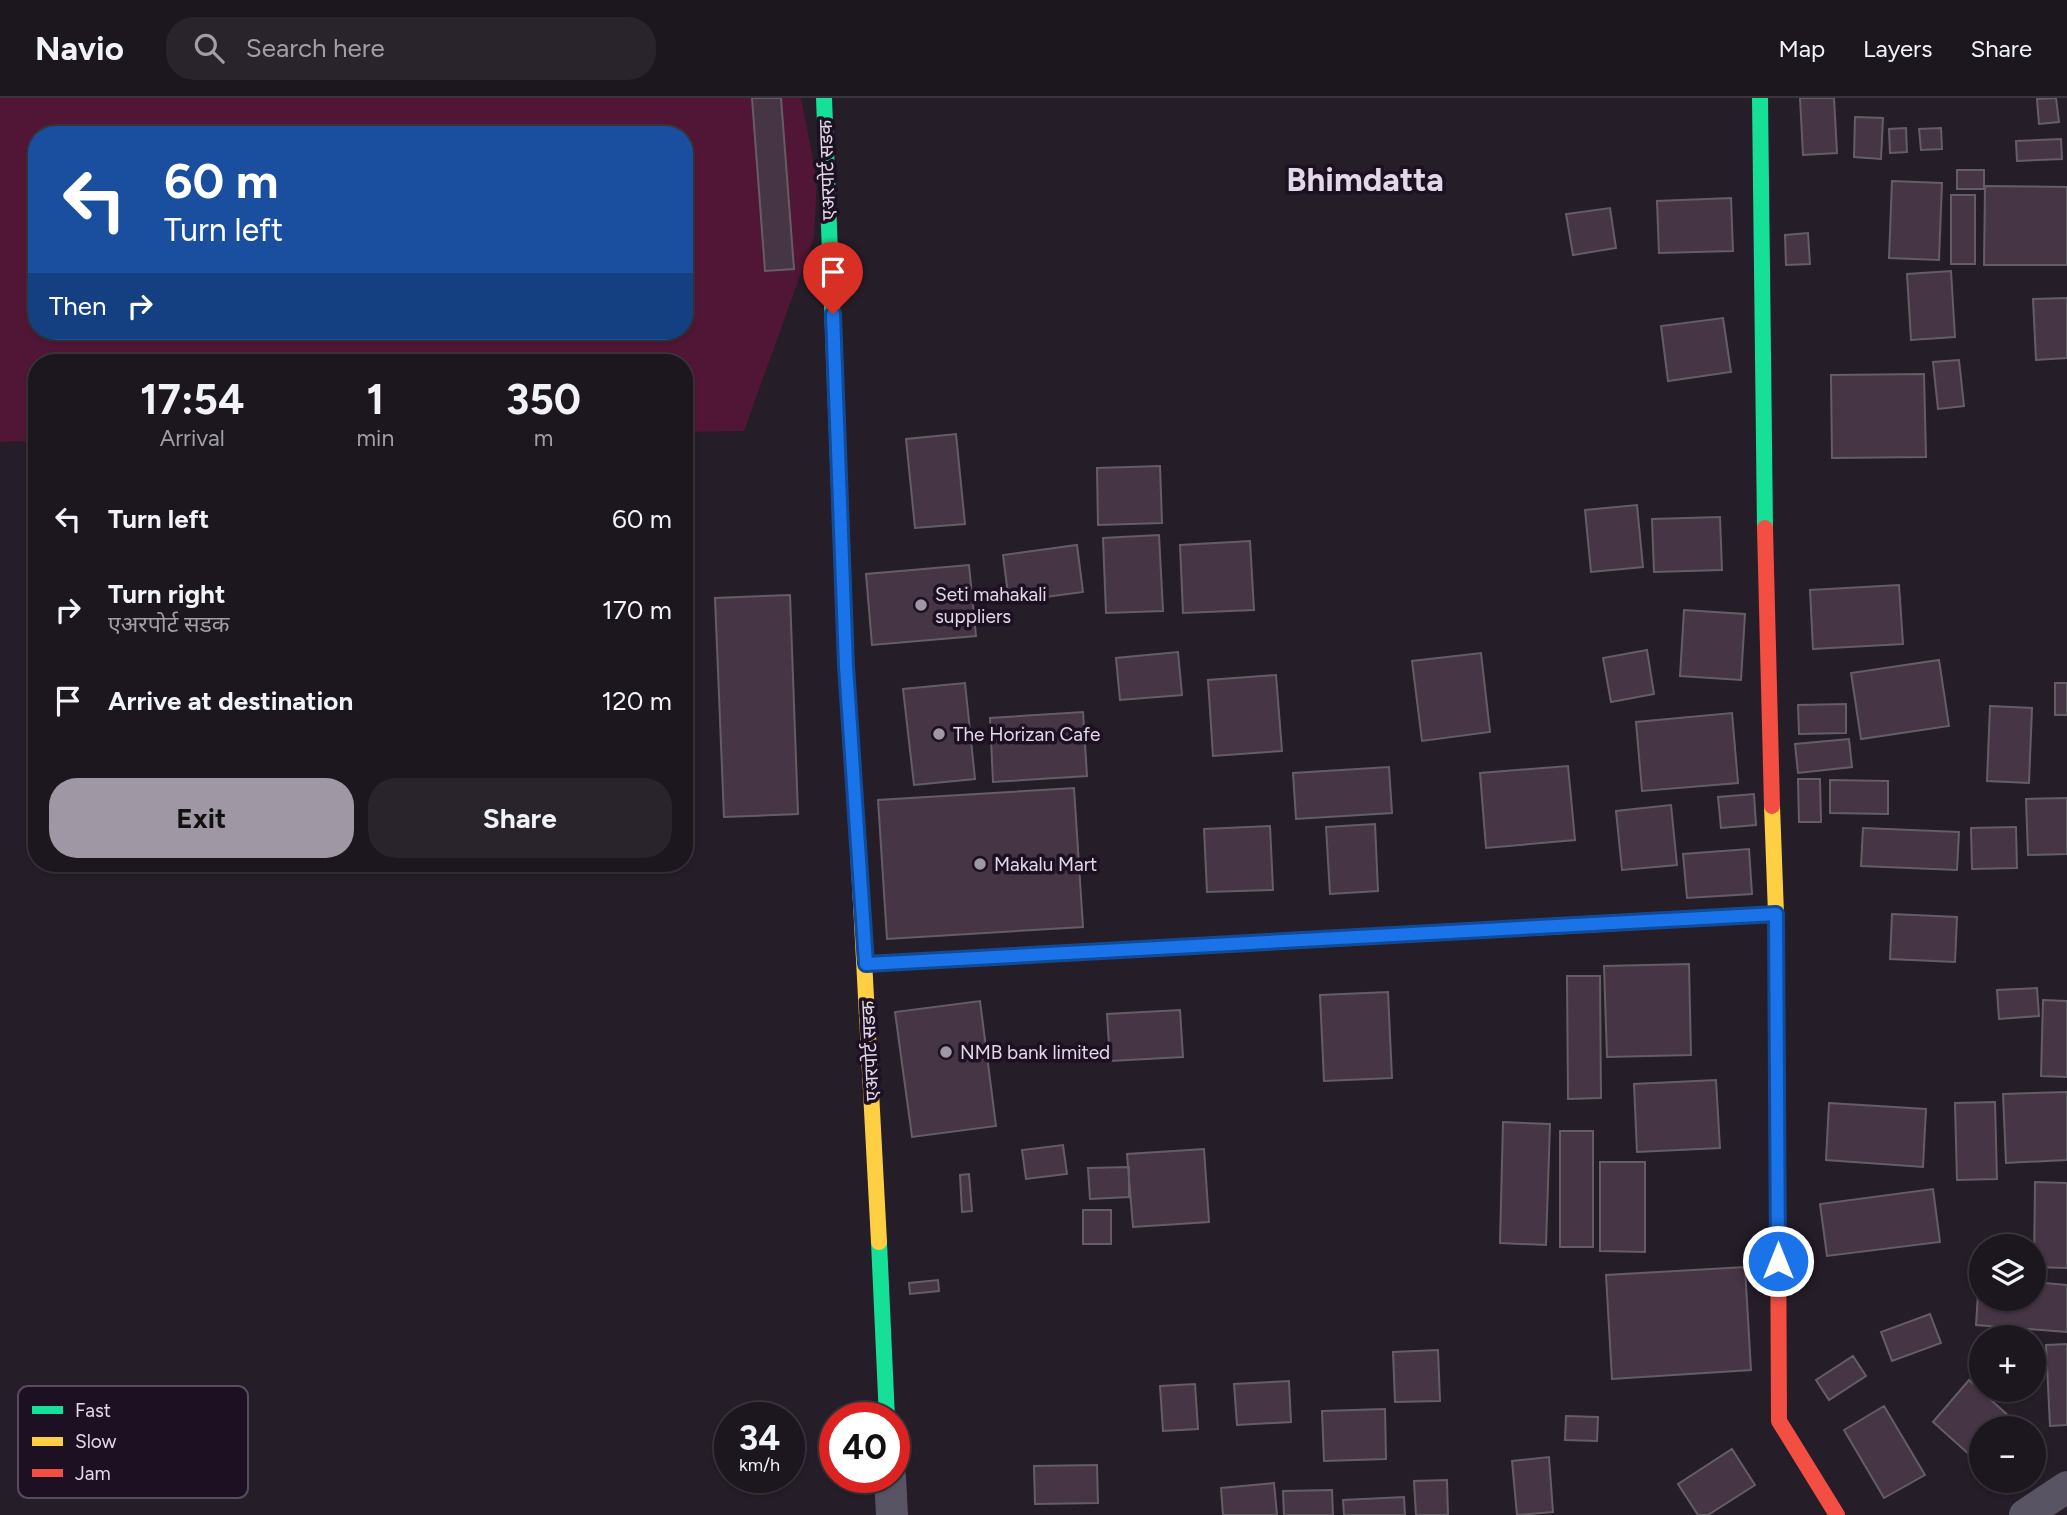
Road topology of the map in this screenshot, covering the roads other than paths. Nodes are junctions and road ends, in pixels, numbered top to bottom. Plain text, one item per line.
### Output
1 (824, 98) edge
2 (1760, 98) edge
3 (1776, 914) junction
4 (866, 964) junction
5 (886, 1402) edge
6 (2067, 1487) edge
7 (891, 1493) edge
8 (892, 1515) edge
9 (1837, 1515) edge
10 (2025, 1515) edge

1 - 4 street, एअरपोर्ट सडक
2 - 3 street
3 - 4 street
3 - 9 street
4 - 5 street, एअरपोर्ट सडक
6 - 10 street
7 - 8 street

